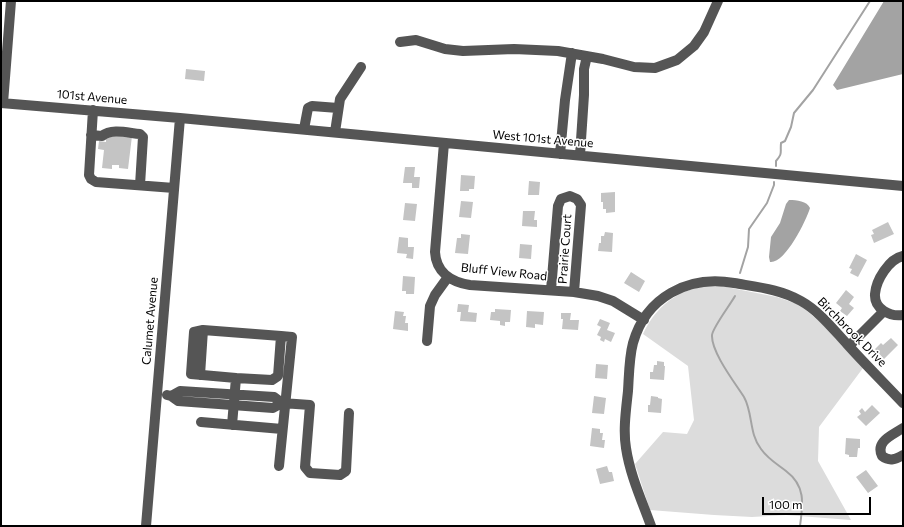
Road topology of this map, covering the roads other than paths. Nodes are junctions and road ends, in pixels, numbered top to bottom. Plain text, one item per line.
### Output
1 (11, 1) edge
2 (718, 1) edge
3 (400, 42) dead end
4 (572, 53) junction
5 (587, 56) junction
6 (361, 67) dead end
7 (2, 103) edge
8 (338, 108) junction
9 (93, 110) junction
10 (180, 118) junction
11 (304, 129) junction
12 (335, 132) junction
13 (91, 135) junction
14 (444, 143) junction
15 (560, 154) junction
16 (580, 155) junction
17 (140, 185) junction
18 (903, 186) edge
19 (174, 188) junction
20 (903, 256) edge
21 (448, 278) junction
22 (551, 290) junction
23 (574, 292) junction
24 (884, 311) junction
25 (903, 315) edge
26 (644, 320) junction
27 (281, 336) junction
28 (427, 341) dead end
29 (849, 346) junction
30 (236, 378) junction
31 (157, 394) junction
32 (234, 400) junction
33 (283, 403) junction
34 (903, 403) edge
35 (349, 413) dead end
36 (201, 422) dead end
37 (232, 425) junction
38 (903, 428) edge
39 (282, 429) junction
40 (903, 455) edge
41 (279, 466) dead end
42 (146, 526) edge
43 (651, 526) edge

1 - 7 street
2 - 5 street
3 - 4 street
4 - 5 street
4 - 15 street
5 - 16 street
6 - 8 street
7 - 9 street, 101st Avenue
8 - 11 street
8 - 12 street
9 - 10 street, 101st Avenue
9 - 13 street
10 - 11 street, West 101st Avenue
10 - 19 street, Calumet Avenue
11 - 12 street, West 101st Avenue
12 - 14 street, West 101st Avenue
13 - 17 street
13 - 17 street
14 - 15 street, West 101st Avenue
14 - 21 street, Bluff View Road
15 - 16 street, West 101st Avenue
16 - 18 street, West 101st Avenue
17 - 19 street
19 - 31 street, Calumet Avenue
20 - 24 street
21 - 22 street, Bluff View Road
21 - 28 street
22 - 23 street, Bluff View Road
22 - 23 street, Prairie Court
23 - 26 street, Bluff View Road
24 - 25 street
24 - 29 street
26 - 29 street, Birchbrook Drive
26 - 43 street, Birchbrook Drive
27 - 30 street
27 - 30 street
27 - 33 street
29 - 34 street, Birchbrook Drive
30 - 32 street
31 - 32 street
31 - 42 street, Calumet Avenue
32 - 33 street
32 - 37 street
33 - 35 street
33 - 39 street
36 - 37 street
37 - 39 street
38 - 40 street
39 - 41 street

